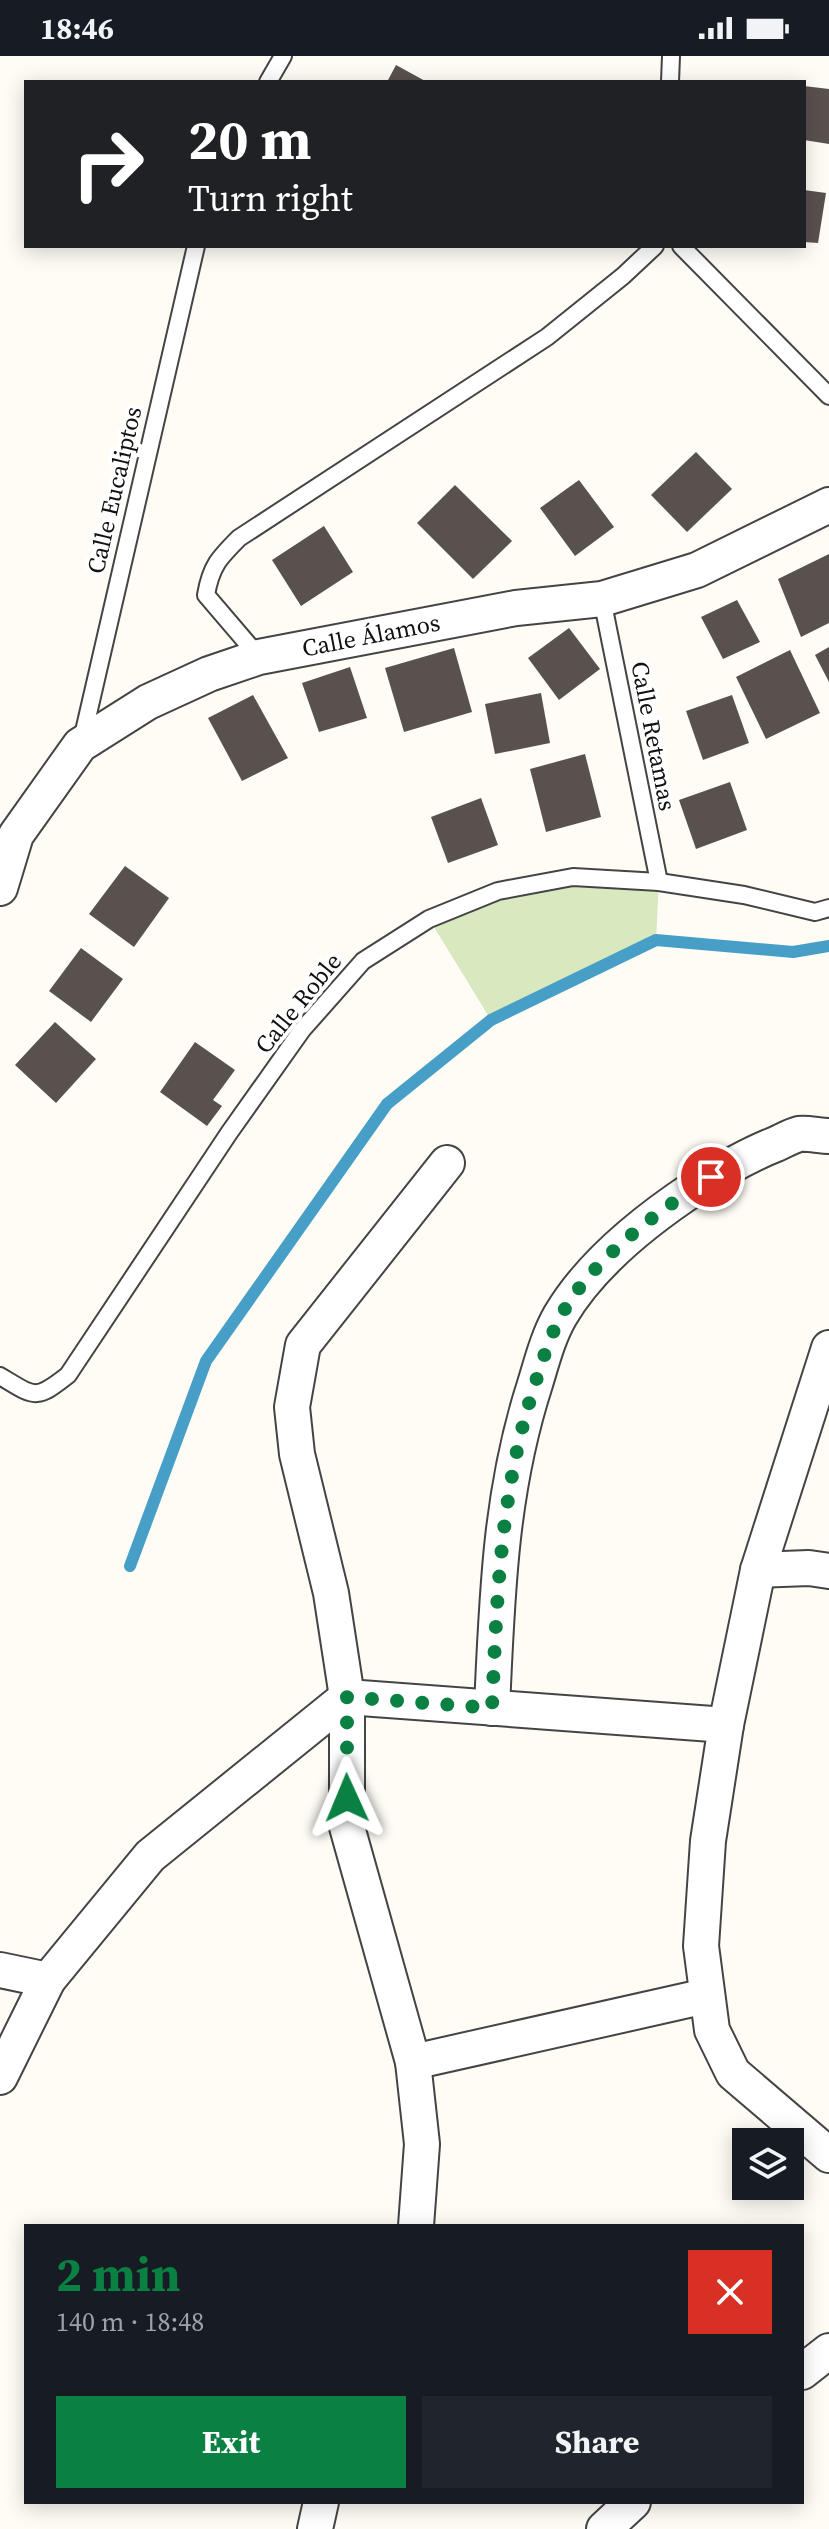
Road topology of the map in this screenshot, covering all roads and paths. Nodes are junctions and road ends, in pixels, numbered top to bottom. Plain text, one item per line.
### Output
1 (283, 56) edge
2 (671, 56) edge
3 (269, 80) edge
4 (670, 80) edge
5 (196, 248) edge
6 (653, 248) edge
7 (683, 248) edge
8 (829, 396) edge
9 (829, 505) edge
10 (602, 599) junction
11 (259, 657) junction
12 (80, 745) junction
13 (659, 882) junction
14 (0, 888) edge
15 (829, 908) edge
16 (829, 1136) edge
17 (447, 1163) dead end
18 (829, 1348) edge
19 (0, 1376) edge
20 (758, 1570) junction
21 (829, 1571) edge
22 (347, 1697) junction
23 (492, 1708) junction
24 (726, 1725) junction
25 (0, 1970) edge
26 (48, 1980) junction
27 (706, 1996) junction
28 (413, 2062) junction
29 (0, 2077) edge
30 (829, 2155) edge
31 (416, 2224) edge
32 (829, 2351) edge
33 (804, 2370) edge
34 (321, 2504) edge
35 (631, 2504) edge
36 (315, 2529) edge
37 (604, 2529) edge

1 - 3 lane
2 - 4 lane
5 - 12 lane, Calle Eucaliptos
6 - 11 lane
7 - 8 lane
9 - 10 street, Calle Álamos
10 - 11 street, Calle Álamos
10 - 13 lane, Calle Retamas
11 - 12 street, Calle Álamos
12 - 14 street, Calle Álamos
13 - 15 lane, Calle Roble
13 - 19 lane, Calle Roble
16 - 23 street
17 - 22 street
18 - 20 street
20 - 21 street
20 - 24 street
22 - 23 street
22 - 26 street
22 - 28 street
23 - 24 street
24 - 27 street
25 - 26 street
26 - 29 street
27 - 28 street
27 - 30 street
28 - 31 street
32 - 33 street
34 - 36 street
35 - 37 street

